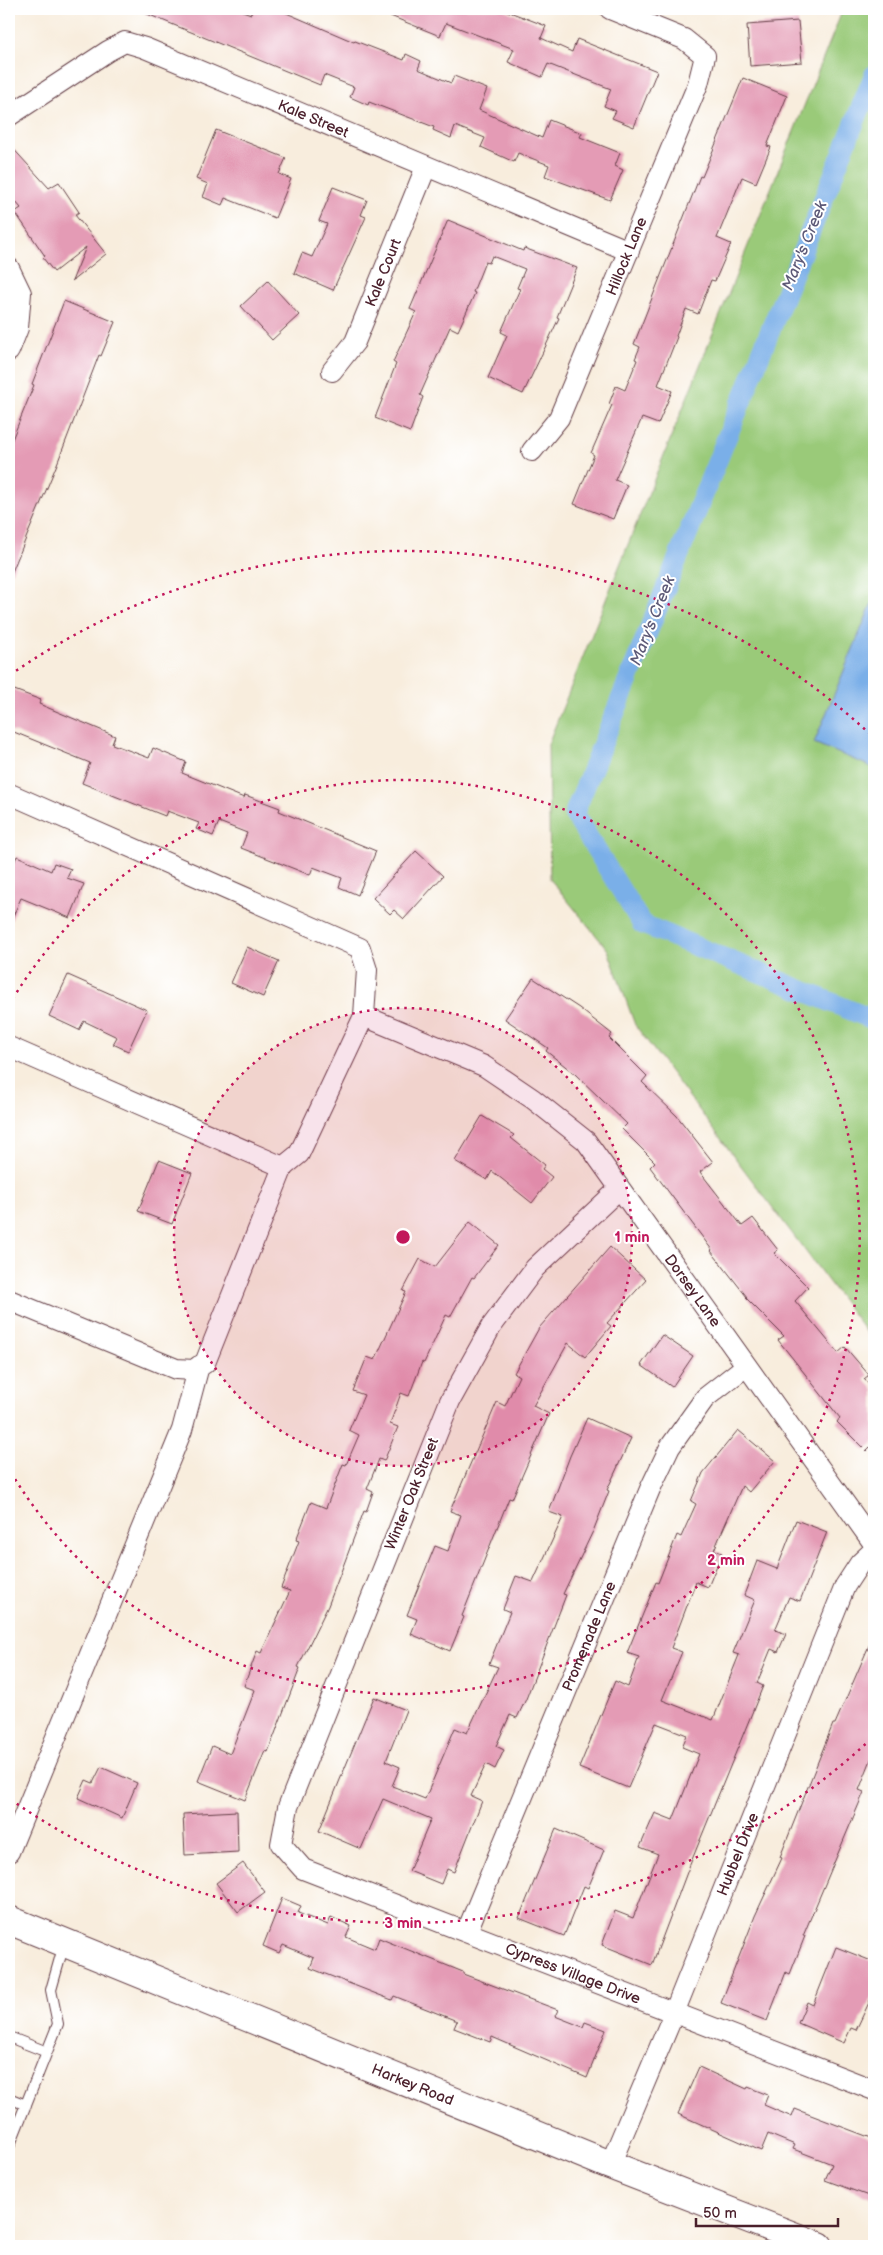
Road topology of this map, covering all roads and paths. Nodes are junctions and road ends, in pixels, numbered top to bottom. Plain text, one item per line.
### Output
1 (610, 9) edge
2 (9, 116) edge
3 (426, 167) junction
4 (629, 251) junction
5 (9, 268) edge
6 (9, 351) edge
7 (332, 371) dead end
8 (532, 451) dead end
9 (10, 794) dead end
10 (364, 1016) junction
11 (9, 1047) edge
12 (284, 1167) junction
13 (619, 1188) junction
14 (9, 1300) edge
15 (200, 1366) junction
16 (746, 1366) junction
17 (874, 1544) edge
18 (874, 1550) edge
19 (281, 1844) joint
20 (9, 1852) edge
21 (9, 1920) edge
22 (466, 1931) junction
23 (64, 1943) junction
24 (674, 2013) junction
25 (9, 2037) edge
26 (47, 2052) junction
27 (874, 2090) edge
28 (9, 2098) edge
29 (26, 2105) junction
30 (9, 2147) edge
31 (610, 2165) junction
32 (819, 2246) edge

1 - 4 street, Hillock Lane
2 - 3 street, Kale Street
3 - 4 street, Kale Street
3 - 7 street, Kale Court
4 - 8 street, Hillock Lane
5 - 6 street
9 - 10 street
10 - 12 street
10 - 13 street, Dorsey Lane
11 - 12 street
12 - 15 street
13 - 16 street, Dorsey Lane
13 - 19 street, Winter Oak Street
14 - 15 street
15 - 20 street
16 - 17 street, Dorsey Lane
16 - 22 street, Promenade Lane
18 - 24 street, Hubbel Drive
19 - 22 street, Cypress Village Drive
21 - 23 street, Harkey Road
22 - 24 street, Cypress Village Drive
23 - 26 lane
23 - 31 street, Harkey Road
24 - 27 street, Cypress Village Drive
24 - 31 street, Hubbel Drive
25 - 26 lane
26 - 29 lane
28 - 29 lane
29 - 30 lane
31 - 32 street, Harkey Road

